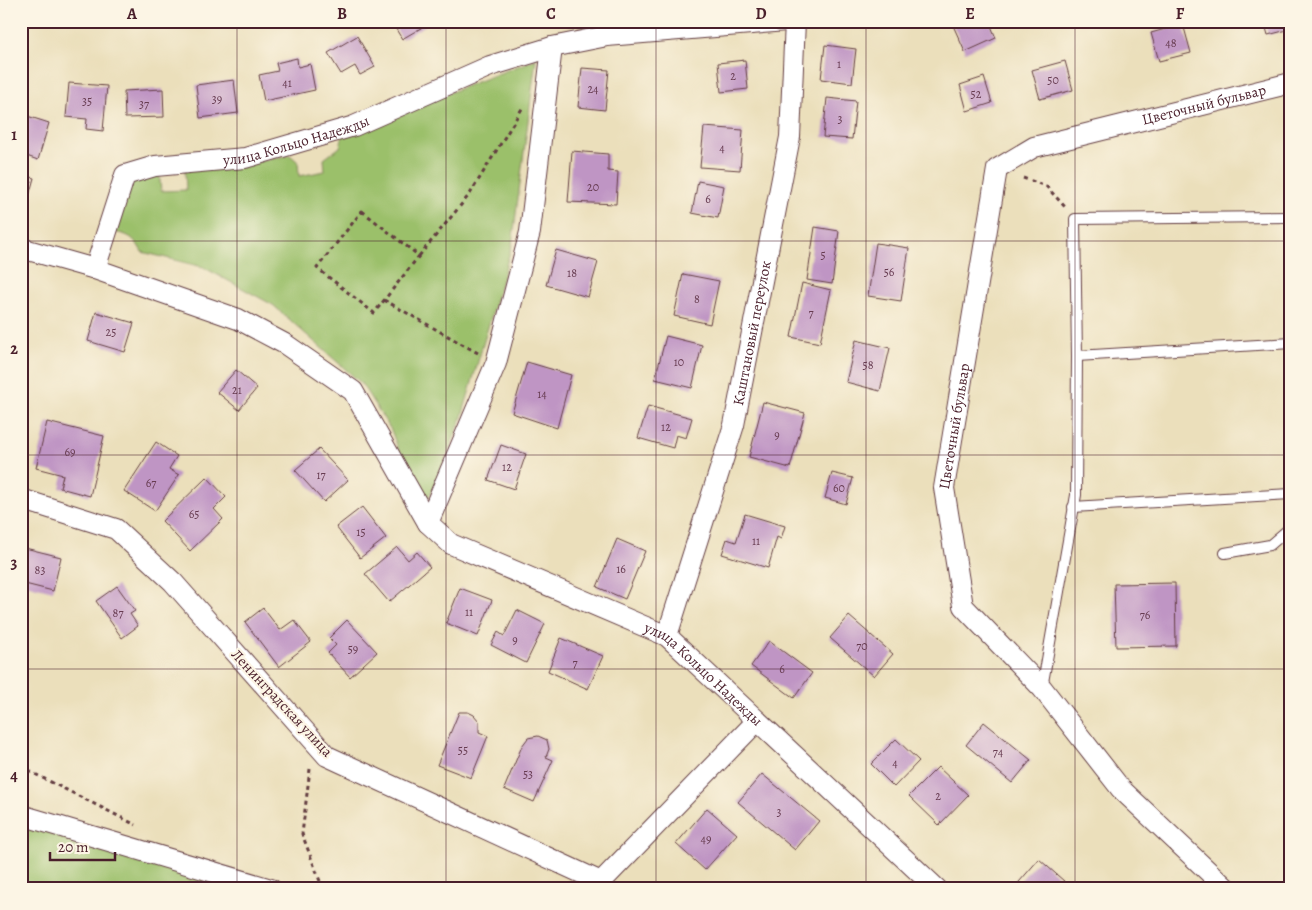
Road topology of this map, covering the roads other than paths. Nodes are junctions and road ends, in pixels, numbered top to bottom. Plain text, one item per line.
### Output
1 (786, 21) edge
2 (795, 21) edge
3 (552, 47) junction
4 (1291, 83) edge
5 (1291, 217) edge
6 (21, 248) edge
7 (95, 270) junction
8 (1291, 343) edge
9 (1078, 356) junction
10 (1291, 494) edge
11 (21, 499) edge
12 (1074, 507) junction
13 (428, 523) junction
14 (1291, 527) edge
15 (1225, 553) dead end
16 (666, 636) junction
17 (1042, 688) junction
18 (757, 721) junction
19 (21, 815) edge
20 (271, 889) edge
21 (937, 889) edge
22 (1227, 889) edge

1 - 3 street, улица Кольцо Надежды
2 - 16 street, Каштановый переулок
3 - 7 street, улица Кольцо Надежды
3 - 13 street
4 - 17 street, Цветочный бульвар
5 - 9 lane
6 - 7 street, улица Кольцо Надежды
7 - 13 street, улица Кольцо Надежды
8 - 9 lane
9 - 12 lane
10 - 12 lane
11 - 18 street, Ленинградская улица
12 - 17 lane
13 - 16 street, улица Кольцо Надежды
14 - 15 lane
16 - 18 street, улица Кольцо Надежды
17 - 22 street, Цветочный бульвар
18 - 21 street, улица Кольцо Надежды
19 - 20 street

